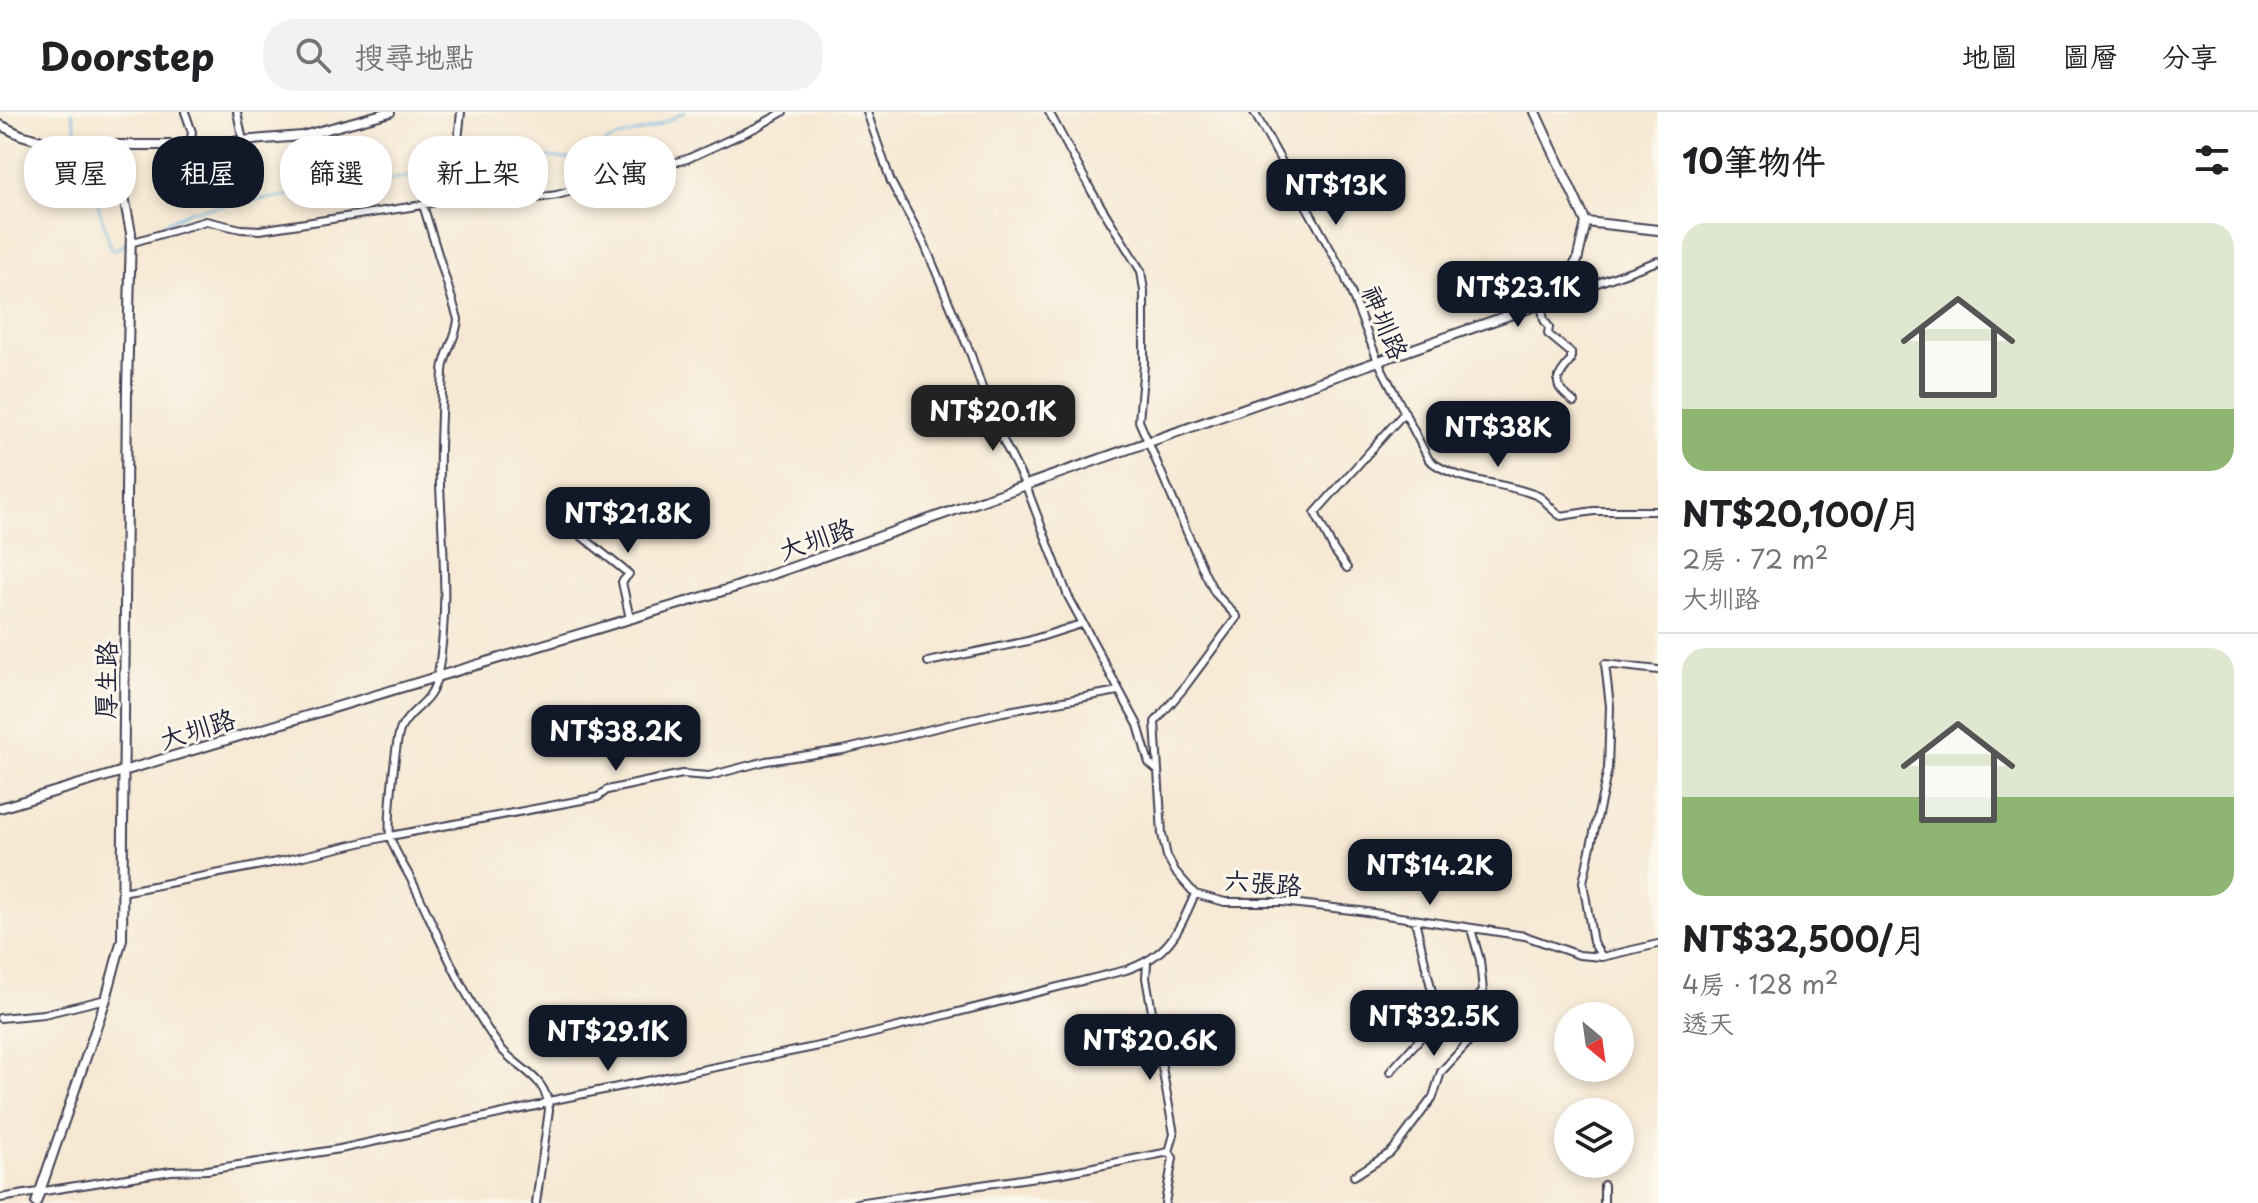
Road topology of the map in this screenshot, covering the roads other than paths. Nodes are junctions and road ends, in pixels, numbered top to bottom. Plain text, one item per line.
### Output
1 (185, 112) edge
2 (237, 112) edge
3 (390, 112) edge
4 (461, 112) edge
5 (783, 112) edge
6 (867, 112) edge
7 (1049, 112) edge
8 (1254, 112) edge
9 (1535, 112) edge
10 (0, 125) edge
11 (28, 136) edge
12 (191, 136) edge
13 (242, 136) edge
14 (459, 136) edge
15 (264, 139) edge
16 (548, 196) edge
17 (408, 207) edge
18 (126, 208) edge
19 (424, 208) edge
20 (1586, 222) junction
21 (1658, 230) edge
22 (130, 243) junction
23 (1658, 261) edge
24 (1544, 303) junction
25 (1378, 361) junction
26 (1574, 402) dead end
27 (1405, 412) junction
28 (1147, 444) junction
29 (1026, 486) junction
30 (569, 510) dead end
31 (1658, 511) edge
32 (1347, 568) dead end
33 (630, 619) junction
34 (1081, 624) junction
35 (928, 662) dead end
36 (1658, 670) edge
37 (437, 677) junction
38 (1118, 691) junction
39 (1157, 770) junction
40 (124, 771) junction
41 (0, 808) edge
42 (390, 836) junction
43 (122, 892) junction
44 (1195, 894) junction
45 (1415, 920) junction
46 (1471, 929) junction
47 (1658, 944) edge
48 (1602, 957) junction
49 (1147, 963) junction
50 (106, 999) junction
51 (0, 1018) edge
52 (1390, 1072) dead end
53 (549, 1101) junction
54 (1169, 1152) junction
55 (1354, 1176) dead end
56 (1604, 1185) dead end
57 (40, 1190) junction
58 (0, 1198) edge
59 (36, 1203) edge
60 (536, 1203) edge
61 (857, 1203) edge
62 (1165, 1203) edge
63 (1604, 1203) edge

1 - 12 street
2 - 13 street
3 - 15 street
4 - 14 street
5 - 16 street
6 - 29 street
7 - 28 street
8 - 25 street, 神圳路
9 - 20 street
10 - 11 street
17 - 22 street
18 - 22 street, 厚生路
19 - 37 street
20 - 21 street
20 - 24 street
22 - 40 street, 厚生路
23 - 24 street
24 - 25 street, 大圳路
24 - 26 street
25 - 27 street, 神圳路
25 - 28 street, 大圳路
27 - 31 street, 神圳路
27 - 32 street
28 - 29 street, 大圳路
28 - 39 street
29 - 33 street, 大圳路
29 - 34 street
30 - 33 street
33 - 37 street, 大圳路
34 - 35 street
34 - 38 street
36 - 48 street
37 - 40 street, 大圳路
37 - 42 street
38 - 39 street
38 - 42 street
39 - 44 street
40 - 41 street, 大圳路
40 - 43 street, 厚生路
42 - 43 street
42 - 53 street
43 - 50 street, 厚生路
44 - 45 street, 六張路
44 - 49 street
45 - 46 street, 六張路
45 - 52 street
46 - 48 street, 六張路
46 - 55 street
47 - 48 street, 六張路
49 - 53 street
49 - 54 street
50 - 51 street
50 - 57 street, 厚生路
53 - 57 street
53 - 60 street
54 - 61 street
54 - 62 street
56 - 63 street
57 - 58 street
57 - 59 street, 厚生路

